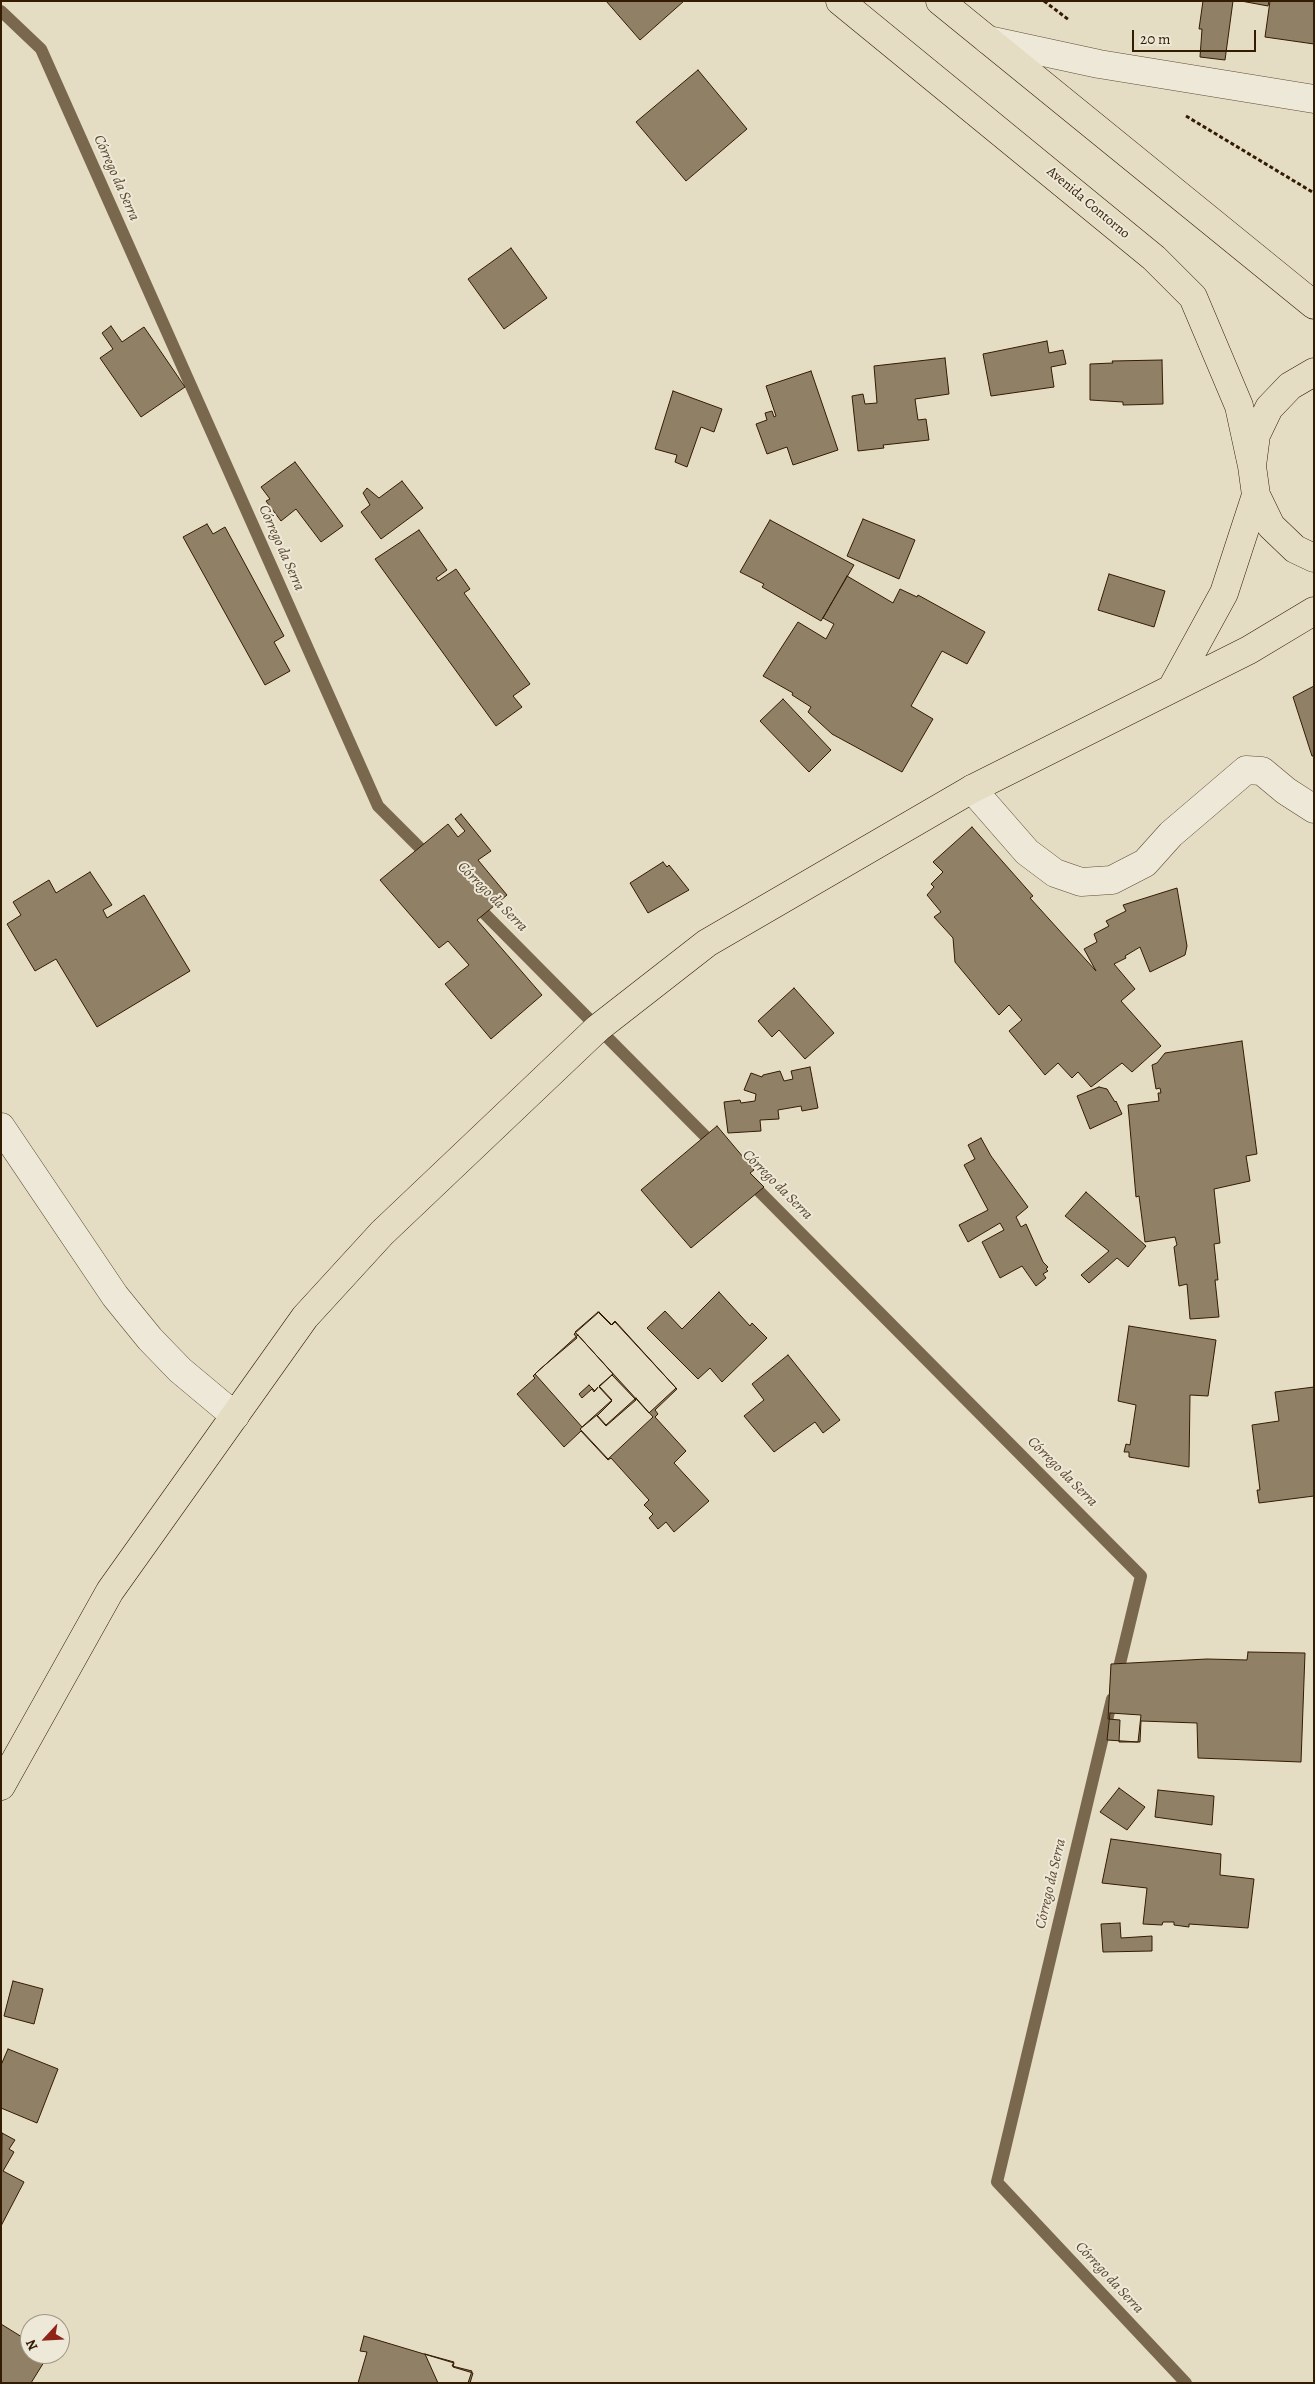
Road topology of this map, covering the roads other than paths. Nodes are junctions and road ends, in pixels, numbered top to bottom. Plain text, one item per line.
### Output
1 (840, 1) edge
2 (940, 1) edge
3 (988, 40) junction
4 (1314, 99) edge
5 (1314, 305) edge
6 (1314, 372) edge
7 (1252, 466) junction
8 (1256, 495) junction
9 (1314, 558) edge
10 (1314, 611) edge
11 (1172, 688) junction
12 (972, 789) junction
13 (1314, 809) edge
14 (1, 1127) edge
15 (234, 1416) junction
16 (1, 1786) edge

1 - 7 main road, Avenida Contorno
2 - 3 main road
3 - 4 street
3 - 5 main road
6 - 7 main road
7 - 8 main road
8 - 9 main road
8 - 11 main road
10 - 11 main road
11 - 12 main road
12 - 13 street
12 - 15 main road
14 - 15 street
15 - 16 main road

